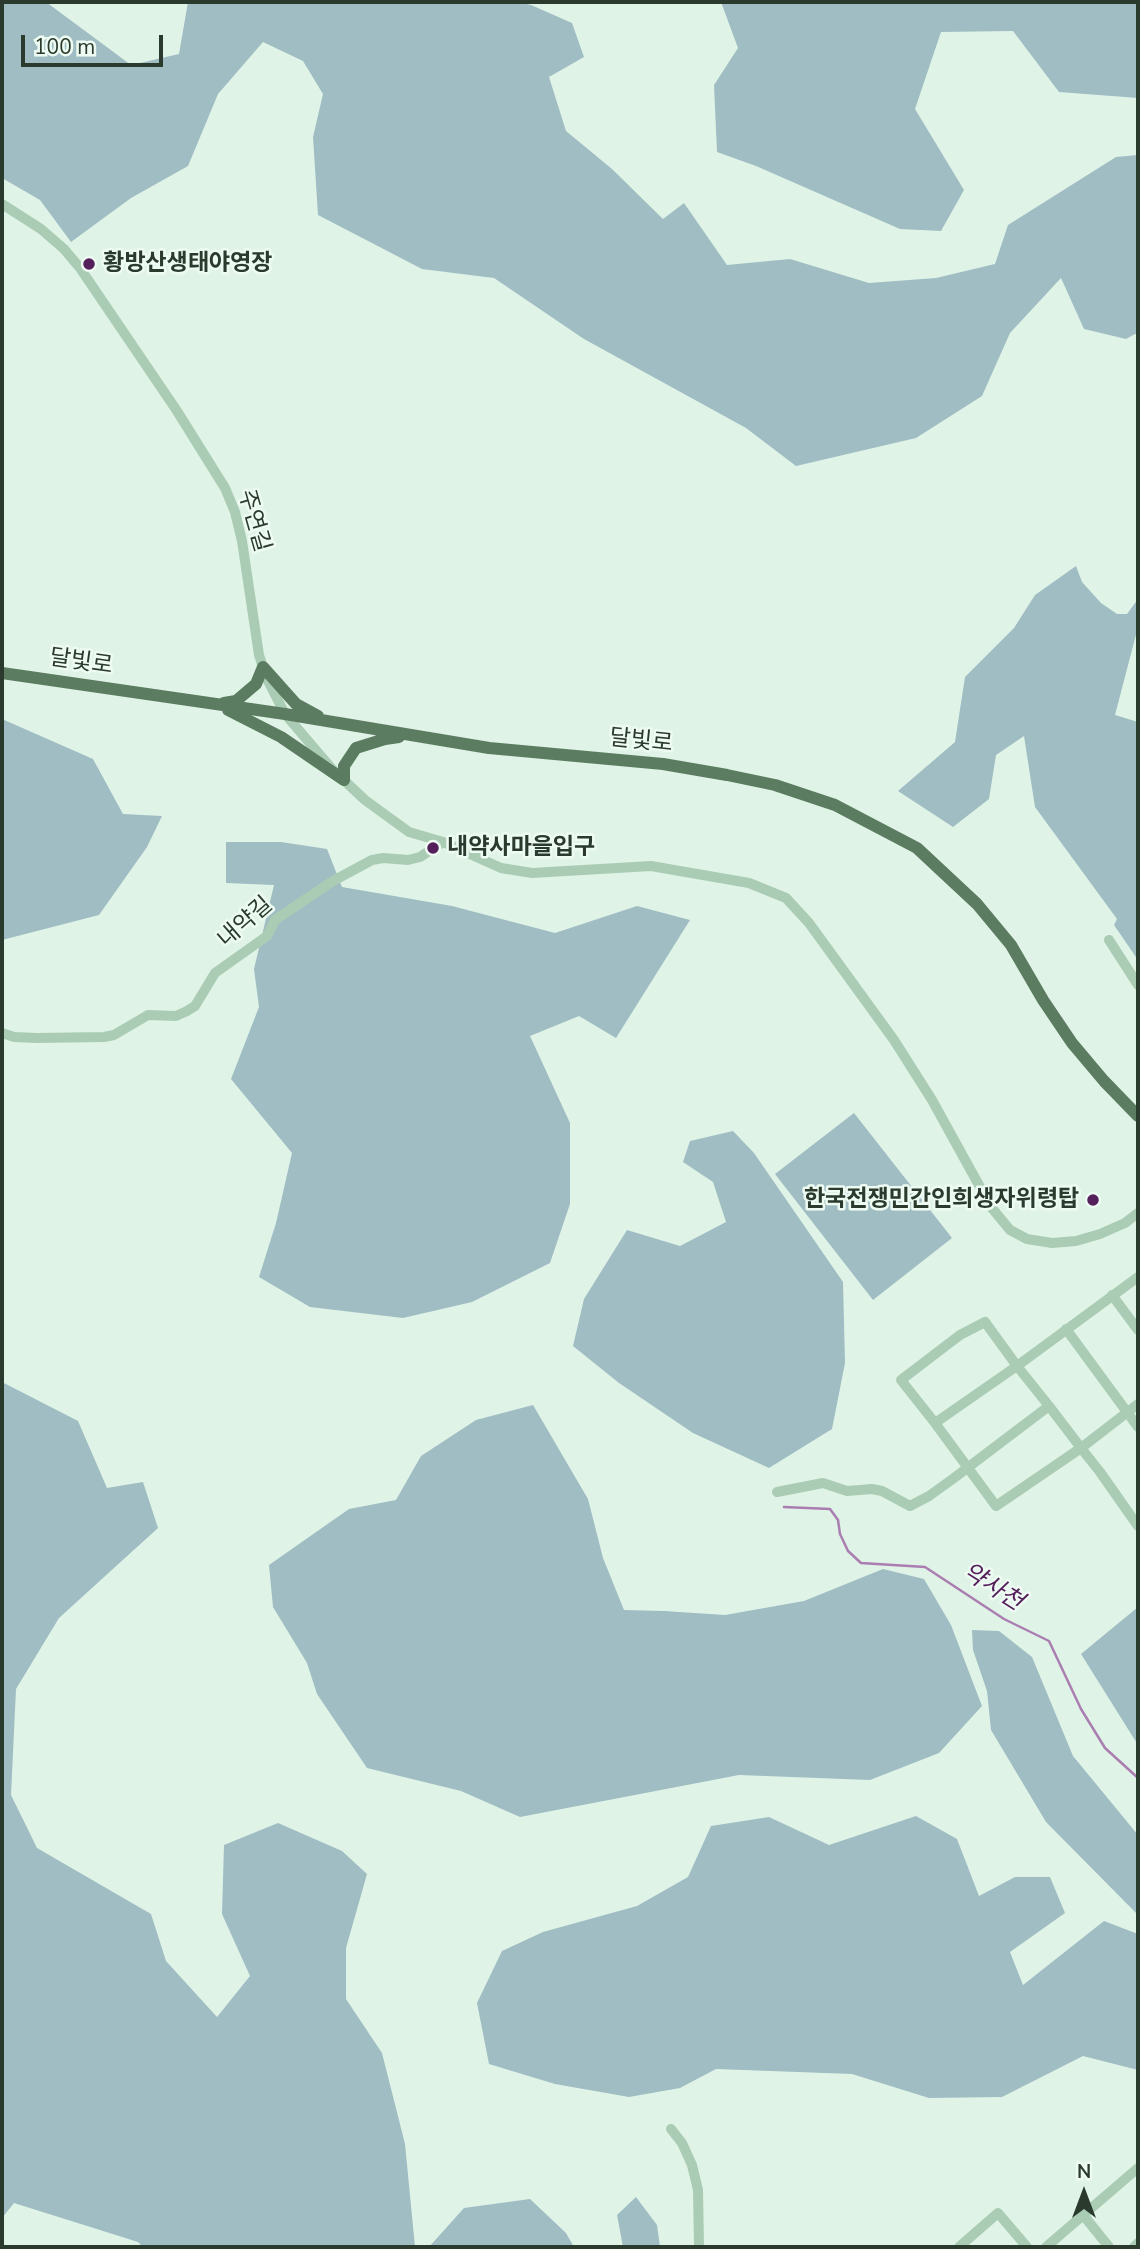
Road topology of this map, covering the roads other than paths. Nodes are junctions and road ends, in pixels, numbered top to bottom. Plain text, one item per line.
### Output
1 (2, 204) edge
2 (263, 667) junction
3 (3, 673) edge
4 (217, 704) junction
5 (285, 714) junction
6 (328, 721) junction
7 (416, 736) junction
8 (344, 780) junction
9 (443, 842) junction
10 (1109, 940) dead end
11 (1138, 985) edge
12 (2, 1033) edge
13 (1138, 1116) edge
14 (1138, 1213) edge
15 (1138, 1277) edge
16 (1112, 1295) junction
17 (1066, 1329) junction
18 (1138, 1331) edge
19 (1017, 1366) junction
20 (1138, 1404) edge
21 (1049, 1406) junction
22 (1127, 1412) junction
23 (935, 1423) junction
24 (1138, 1427) edge
25 (1081, 1448) junction
26 (967, 1467) junction
27 (777, 1492) dead end
28 (1138, 1526) edge
29 (671, 2129) dead end
30 (1138, 2168) edge
31 (1084, 2217) junction
32 (1138, 2243) edge
33 (699, 2247) edge
34 (959, 2247) edge
35 (1027, 2247) edge
36 (1046, 2247) edge
37 (1109, 2247) edge
38 (1134, 2247) edge

1 - 2 street, 주연길
2 - 4 main road
2 - 5 street, 주연길
2 - 6 main road
3 - 4 main road, 달빛로
4 - 5 main road, 달빛로
4 - 8 main road
5 - 6 main road, 달빛로
5 - 8 street, 주연길
6 - 7 main road, 달빛로
7 - 8 main road
7 - 13 main road, 달빛로
8 - 9 street, 주연길
9 - 12 street, 내약길
9 - 14 street
10 - 11 street
15 - 16 street
16 - 17 street
16 - 18 street
17 - 19 street
17 - 22 street
19 - 21 street
19 - 23 street
19 - 23 street
20 - 22 street
21 - 25 street
21 - 26 street
22 - 24 street
22 - 25 street
23 - 26 street
25 - 26 street
25 - 28 street
26 - 27 street
29 - 33 street
30 - 31 street
31 - 36 street
31 - 37 street
32 - 38 street
34 - 35 street

